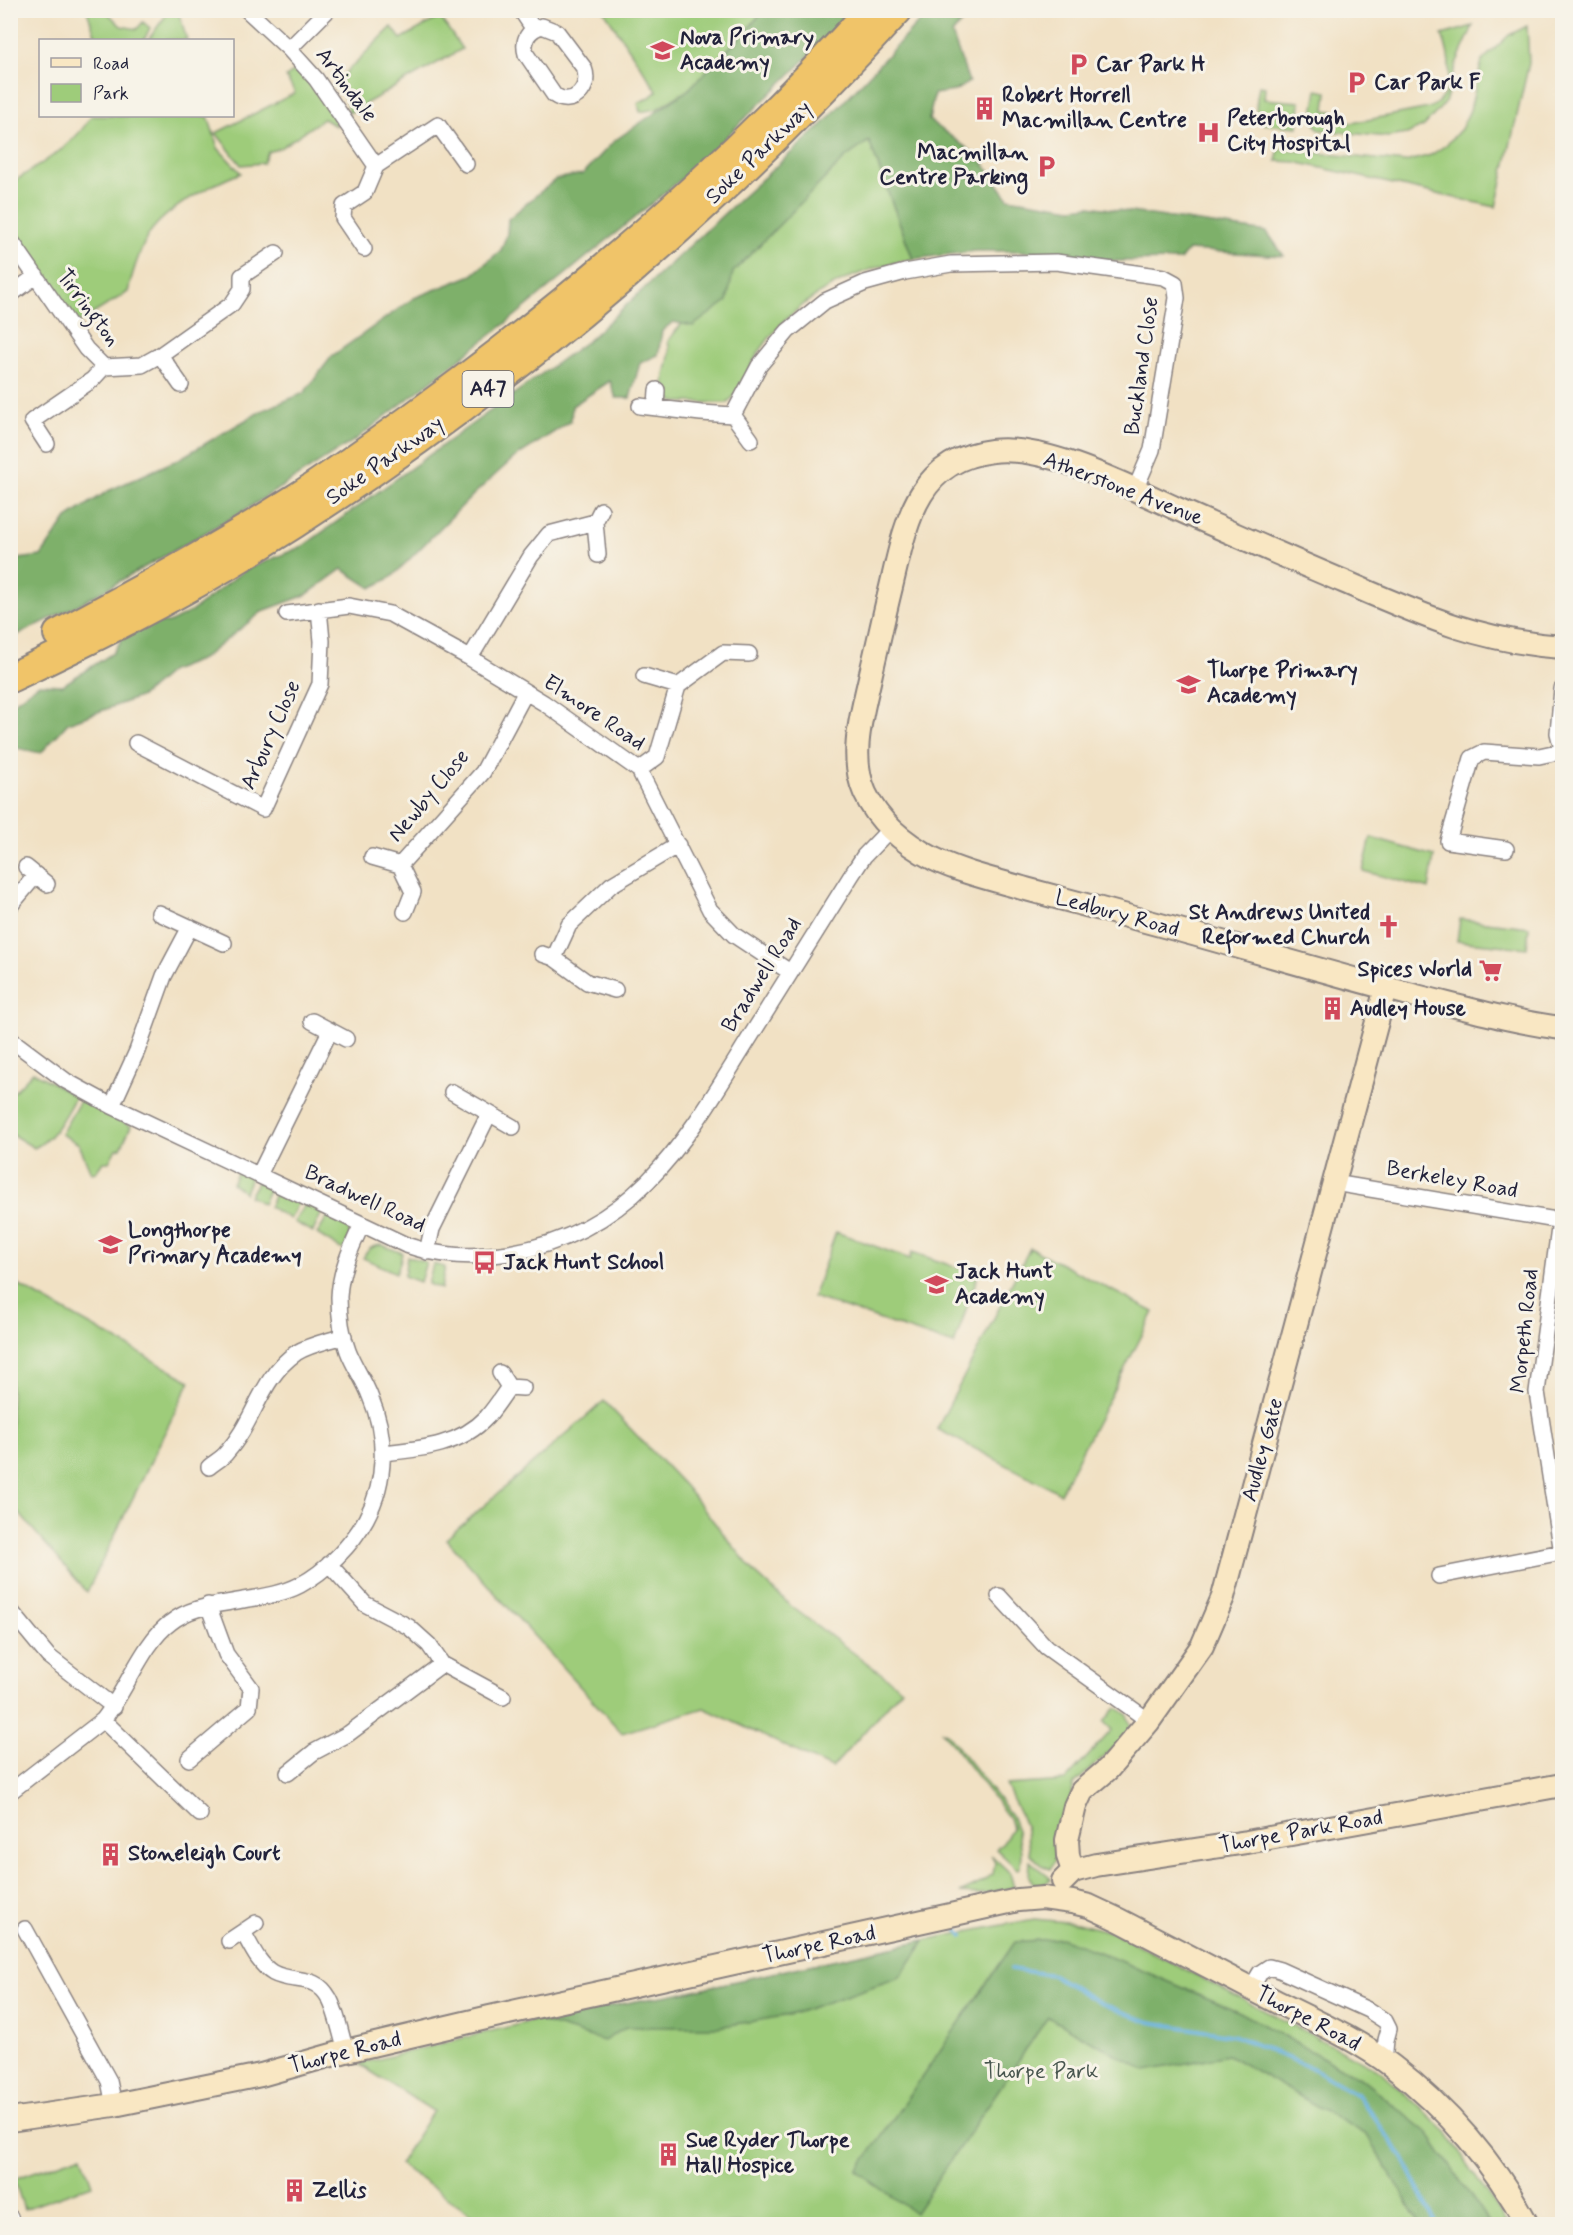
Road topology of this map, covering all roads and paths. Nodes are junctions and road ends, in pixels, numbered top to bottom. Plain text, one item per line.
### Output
1 (247, 10) edge
2 (328, 10) edge
3 (521, 10) edge
4 (870, 10) edge
5 (898, 10) edge
6 (533, 28) junction
7 (289, 49) junction
8 (466, 164) dead end
9 (376, 166) junction
10 (10, 238) edge
11 (364, 249) dead end
12 (276, 253) dead end
13 (36, 276) junction
14 (10, 295) edge
15 (160, 355) junction
16 (104, 367) junction
17 (182, 386) dead end
18 (657, 390) dead end
19 (733, 415) junction
20 (751, 440) dead end
21 (47, 444) dead end
22 (1135, 490) junction
23 (598, 555) dead end
24 (319, 609) junction
25 (287, 614) dead end
26 (1563, 647) edge
27 (749, 654) dead end
28 (10, 656) edge
29 (470, 658) junction
30 (644, 676) dead end
31 (10, 678) edge
32 (678, 686) junction
33 (1563, 688) edge
34 (525, 693) junction
35 (136, 743) dead end
36 (1563, 750) edge
37 (639, 770) junction
38 (890, 829) junction
39 (678, 845) junction
40 (1506, 849) dead end
41 (372, 857) dead end
42 (400, 865) junction
43 (36, 875) dead end
44 (10, 906) edge
45 (405, 912) dead end
46 (159, 913) dead end
47 (190, 927) junction
48 (224, 943) dead end
49 (790, 972) junction
50 (1386, 988) junction
51 (615, 990) dead end
52 (312, 1021) dead end
53 (1563, 1028) edge
54 (330, 1031) junction
55 (10, 1039) edge
56 (346, 1039) dead end
57 (452, 1092) dead end
58 (112, 1106) junction
59 (489, 1114) junction
60 (513, 1127) dead end
61 (259, 1175) junction
62 (1334, 1183) junction
63 (1561, 1221) edge
64 (362, 1224) junction
65 (427, 1252) junction
66 (344, 1336) junction
67 (500, 1373) dead end
68 (383, 1453) junction
69 (209, 1467) dead end
70 (1562, 1552) edge
71 (329, 1564) junction
72 (1439, 1576) dead end
73 (999, 1596) dead end
74 (208, 1605) junction
75 (10, 1610) edge
76 (442, 1664) junction
77 (503, 1697) dead end
78 (114, 1707) junction
79 (103, 1720) junction
80 (1149, 1721) junction
81 (189, 1759) dead end
82 (288, 1773) dead end
83 (1563, 1785) edge
84 (10, 1792) edge
85 (200, 1814) dead end
86 (1073, 1871) junction
87 (1060, 1900) junction
88 (256, 1923) dead end
89 (25, 1929) dead end
90 (243, 1932) junction
91 (229, 1941) dead end
92 (1251, 1988) junction
93 (346, 2051) junction
94 (1384, 2061) junction
95 (114, 2105) junction
96 (10, 2120) edge
97 (10, 2217) edge
98 (12, 2224) edge
99 (1527, 2224) edge

1 - 7 street, Artindale
2 - 7 street
3 - 6 street
4 - 28 highway, Soke Parkway / A47
5 - 31 highway, Soke Parkway / A47
6 - 6 street
7 - 9 street, Artindale
8 - 9 street
9 - 11 street
10 - 13 street, Tirrington
12 - 15 street, Tirrington
13 - 14 street, Tirrington
13 - 16 street, Tirrington
15 - 16 street, Tirrington
15 - 17 street
16 - 21 street, Tirrington
18 - 19 street
19 - 20 street
19 - 22 street, Buckland Close
22 - 26 street, Atherstone Avenue
22 - 38 street, Atherstone Avenue
23 - 29 street
24 - 25 street, Elmore Road
24 - 29 street, Elmore Road
24 - 35 street, Arbury Close
27 - 32 street
29 - 34 street, Elmore Road
30 - 32 street
32 - 37 street
33 - 36 street
34 - 37 street, Elmore Road
34 - 42 street, Newby Close
36 - 40 street
37 - 39 street, Elmore Road
38 - 49 street, Bradwell Road
38 - 50 street, Ledbury Road
39 - 49 street, Elmore Road
39 - 51 street
41 - 42 street, Newby Close
42 - 45 street, Newby Close
43 - 44 street
46 - 47 street
47 - 48 street
47 - 58 street
49 - 65 street, Bradwell Road
50 - 53 street, Ledbury Road
50 - 62 street, Audley Gate
52 - 54 street
54 - 56 street
54 - 61 street
55 - 58 street, Bradwell Road
57 - 59 street
58 - 61 street, Bradwell Road
59 - 60 street
59 - 65 street
61 - 64 street, Bradwell Road
62 - 63 street, Berkeley Road
62 - 80 street, Audley Gate
63 - 70 street, Morpeth Road
64 - 65 street, Bradwell Road
64 - 66 street
66 - 68 street
66 - 69 street
67 - 68 street
68 - 71 street
70 - 72 street
71 - 74 street
71 - 76 street
73 - 80 street
74 - 78 street
74 - 81 street
75 - 78 street
76 - 77 street
76 - 82 street
78 - 79 street
79 - 84 street
79 - 85 street
80 - 86 street, Audley Gate
83 - 86 street, Thorpe Park Road
86 - 87 street
87 - 92 street, Thorpe Road
87 - 93 street, Thorpe Road
88 - 90 street
89 - 95 street
90 - 91 street
90 - 93 street
92 - 94 street, Thorpe Road
92 - 94 street
93 - 95 street, Thorpe Road
94 - 99 street, Thorpe Road
95 - 96 street, Thorpe Road
97 - 98 street

